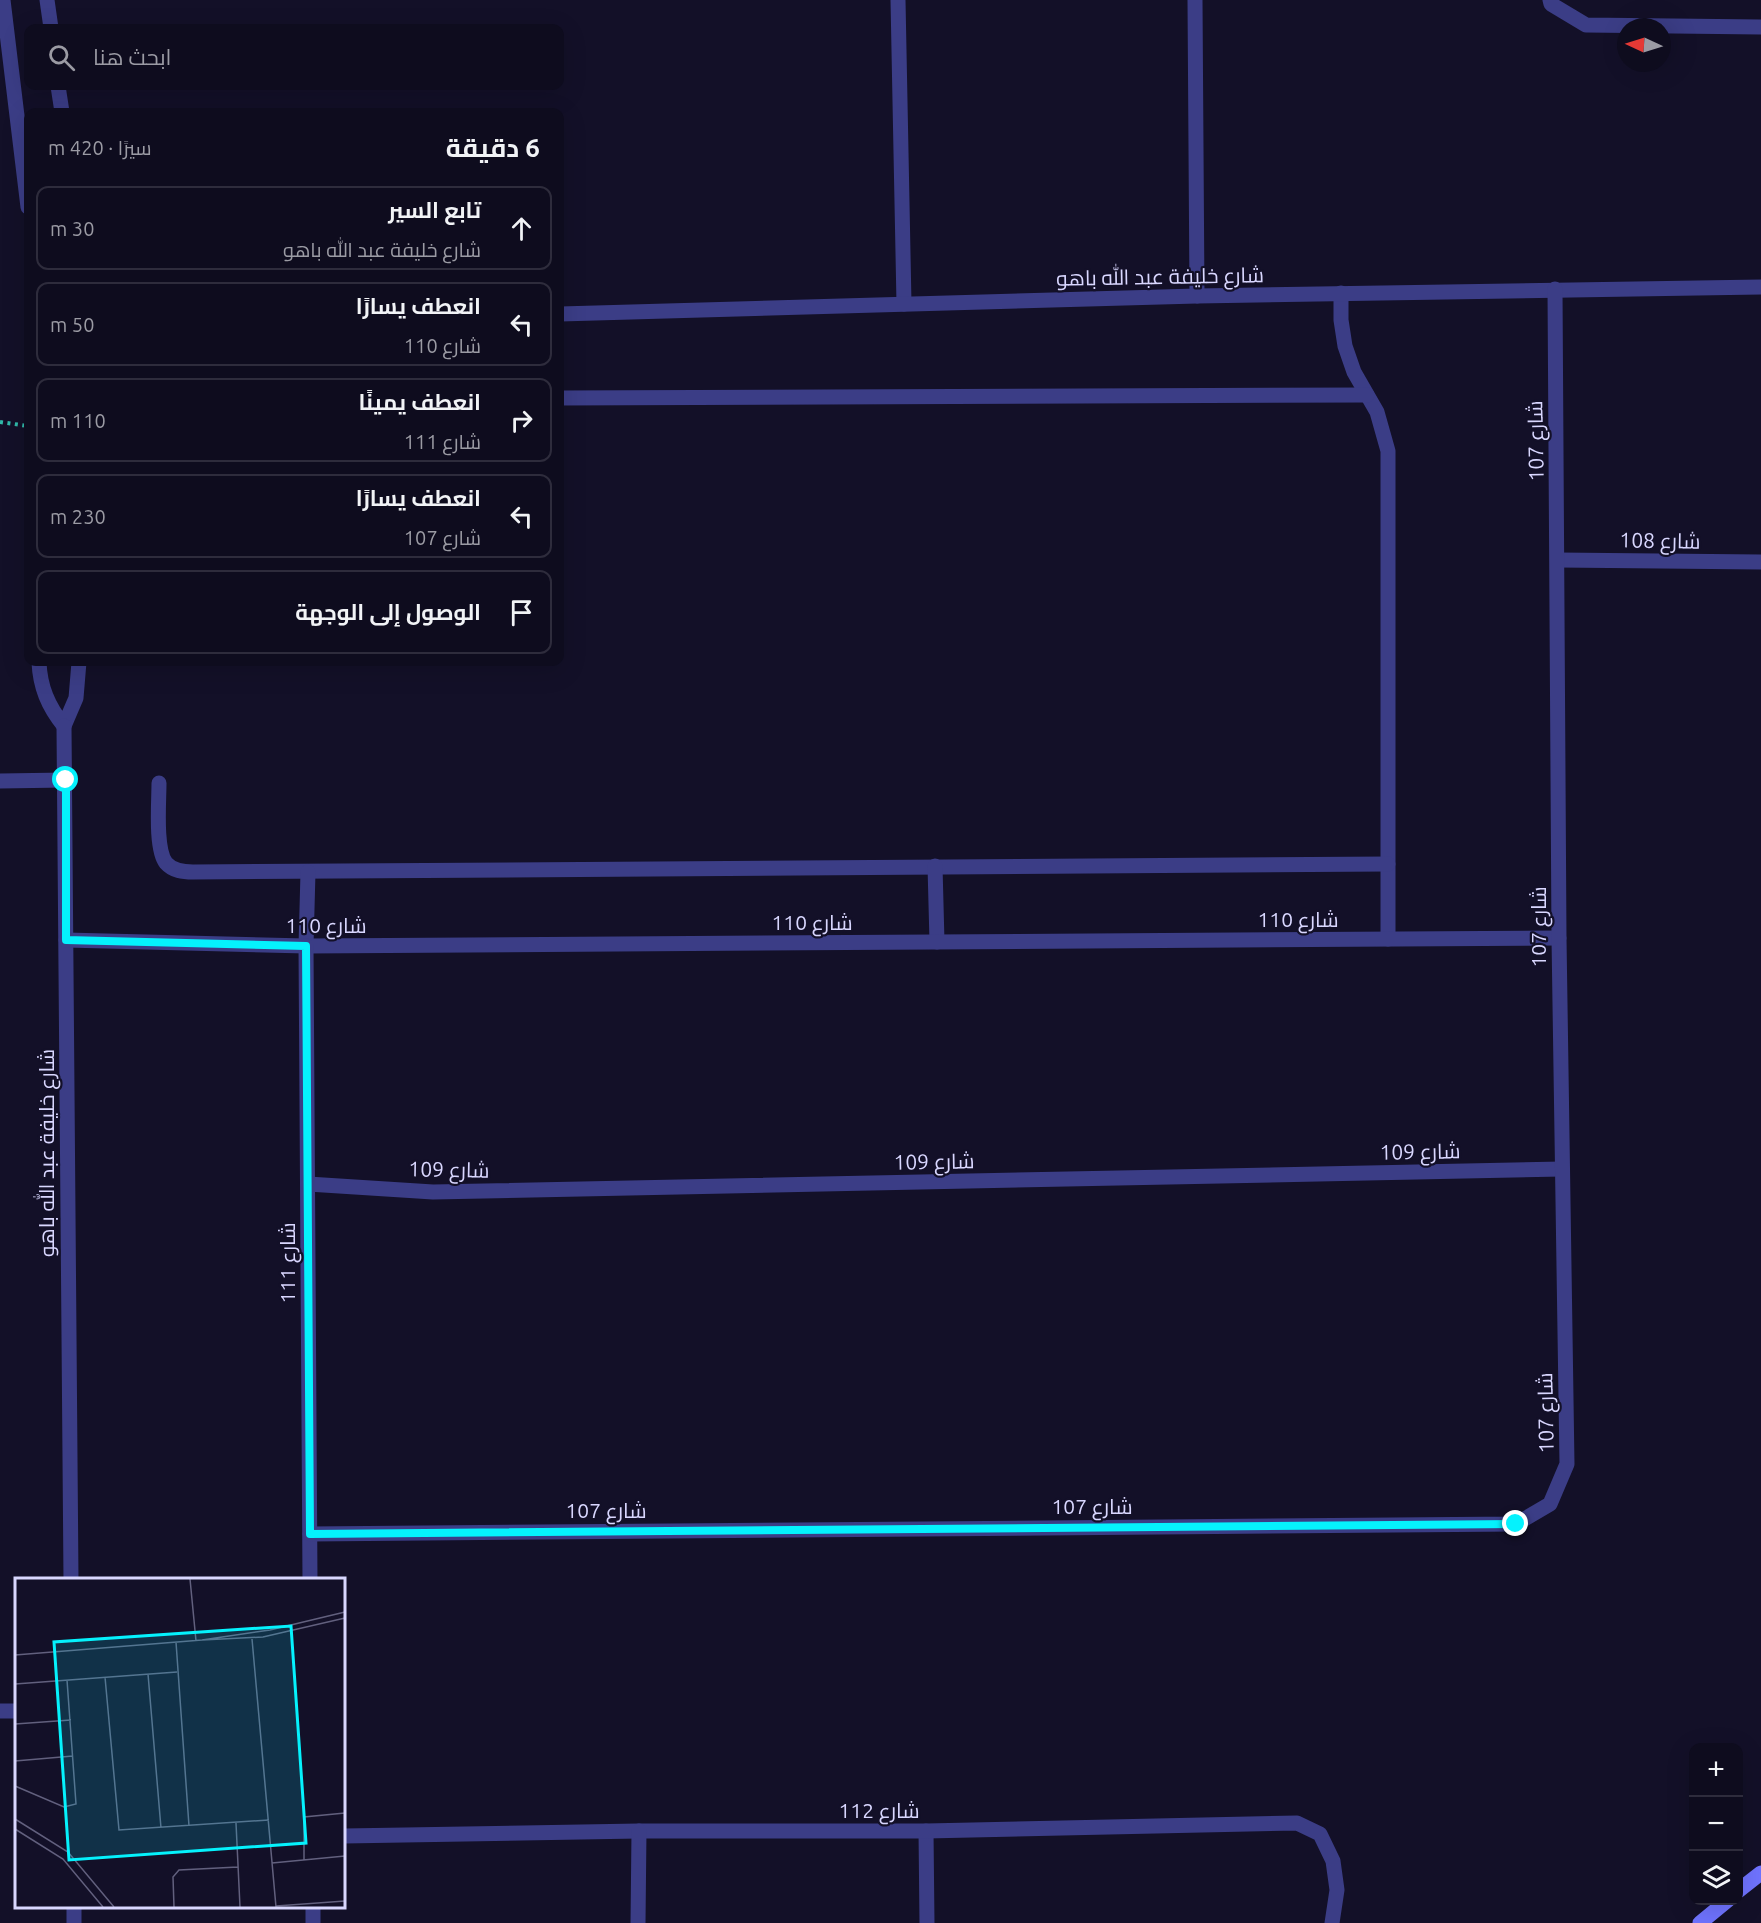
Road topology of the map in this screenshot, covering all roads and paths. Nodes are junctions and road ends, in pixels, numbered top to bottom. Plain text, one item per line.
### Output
1 (3, 0) edge
2 (46, 0) edge
3 (898, 0) edge
4 (1195, 0) edge
5 (1550, 0) edge
6 (50, 24) edge
7 (1761, 27) edge
8 (59, 90) edge
9 (61, 108) edge
10 (24, 174) edge
11 (1761, 287) edge
12 (1555, 289) junction
13 (1341, 293) junction
14 (1197, 296) junction
15 (904, 304) junction
16 (564, 314) edge
17 (1367, 395) junction
18 (564, 398) edge
19 (0, 422) edge
20 (24, 425) edge
21 (1558, 560) junction
22 (1761, 562) edge
23 (39, 666) edge
24 (79, 666) edge
25 (64, 726) junction
26 (66, 780) junction
27 (0, 781) edge
28 (159, 783) dead end
29 (1388, 864) junction
30 (936, 866) junction
31 (308, 872) junction
32 (1558, 938) junction
33 (1388, 939) junction
34 (66, 940) junction
35 (937, 942) junction
36 (306, 946) junction
37 (1562, 1169) junction
38 (308, 1184) junction
39 (310, 1534) junction
40 (71, 1578) edge
41 (310, 1578) edge
42 (639, 1831) junction
43 (926, 1831) junction
44 (345, 1836) edge
45 (1761, 1873) edge
46 (1743, 1888) edge
47 (1722, 1905) edge
48 (638, 1923) edge
49 (927, 1923) edge
50 (1332, 1923) edge
51 (1700, 1923) edge

1 - 10 street
2 - 6 street
3 - 15 street
4 - 14 street
5 - 7 street
8 - 9 street
11 - 12 street, شارع خليفة عبد الله باهو
12 - 13 street, شارع خليفة عبد الله باهو
12 - 21 street, شارع 107
13 - 14 street, شارع خليفة عبد الله باهو
13 - 17 street
14 - 15 street, شارع خليفة عبد الله باهو
15 - 16 street, شارع خليفة عبد الله باهو
17 - 18 street
17 - 29 street
19 - 20 path
21 - 22 street, شارع 108
21 - 32 street, شارع 107
23 - 25 street
24 - 25 street, شارع خليفة عبد الله باهو
25 - 26 street, شارع خليفة عبد الله باهو
26 - 27 street
26 - 34 street, شارع خليفة عبد الله باهو
28 - 31 street
29 - 30 street
29 - 33 street
30 - 31 street
30 - 35 street
31 - 36 street, شارع 111
32 - 33 street, شارع 110
32 - 37 street, شارع 107
33 - 35 street, شارع 110
34 - 36 street, شارع 110
34 - 40 street, شارع خليفة عبد الله باهو
35 - 36 street, شارع 110
36 - 38 street, شارع 111
37 - 38 street, شارع 109
37 - 39 street, شارع 107
38 - 39 street, شارع 111
39 - 41 street, شارع 111
42 - 43 street, شارع 112
42 - 44 street, شارع 112
42 - 48 street
43 - 49 street
43 - 50 street, شارع 112
45 - 46 street
47 - 51 street

